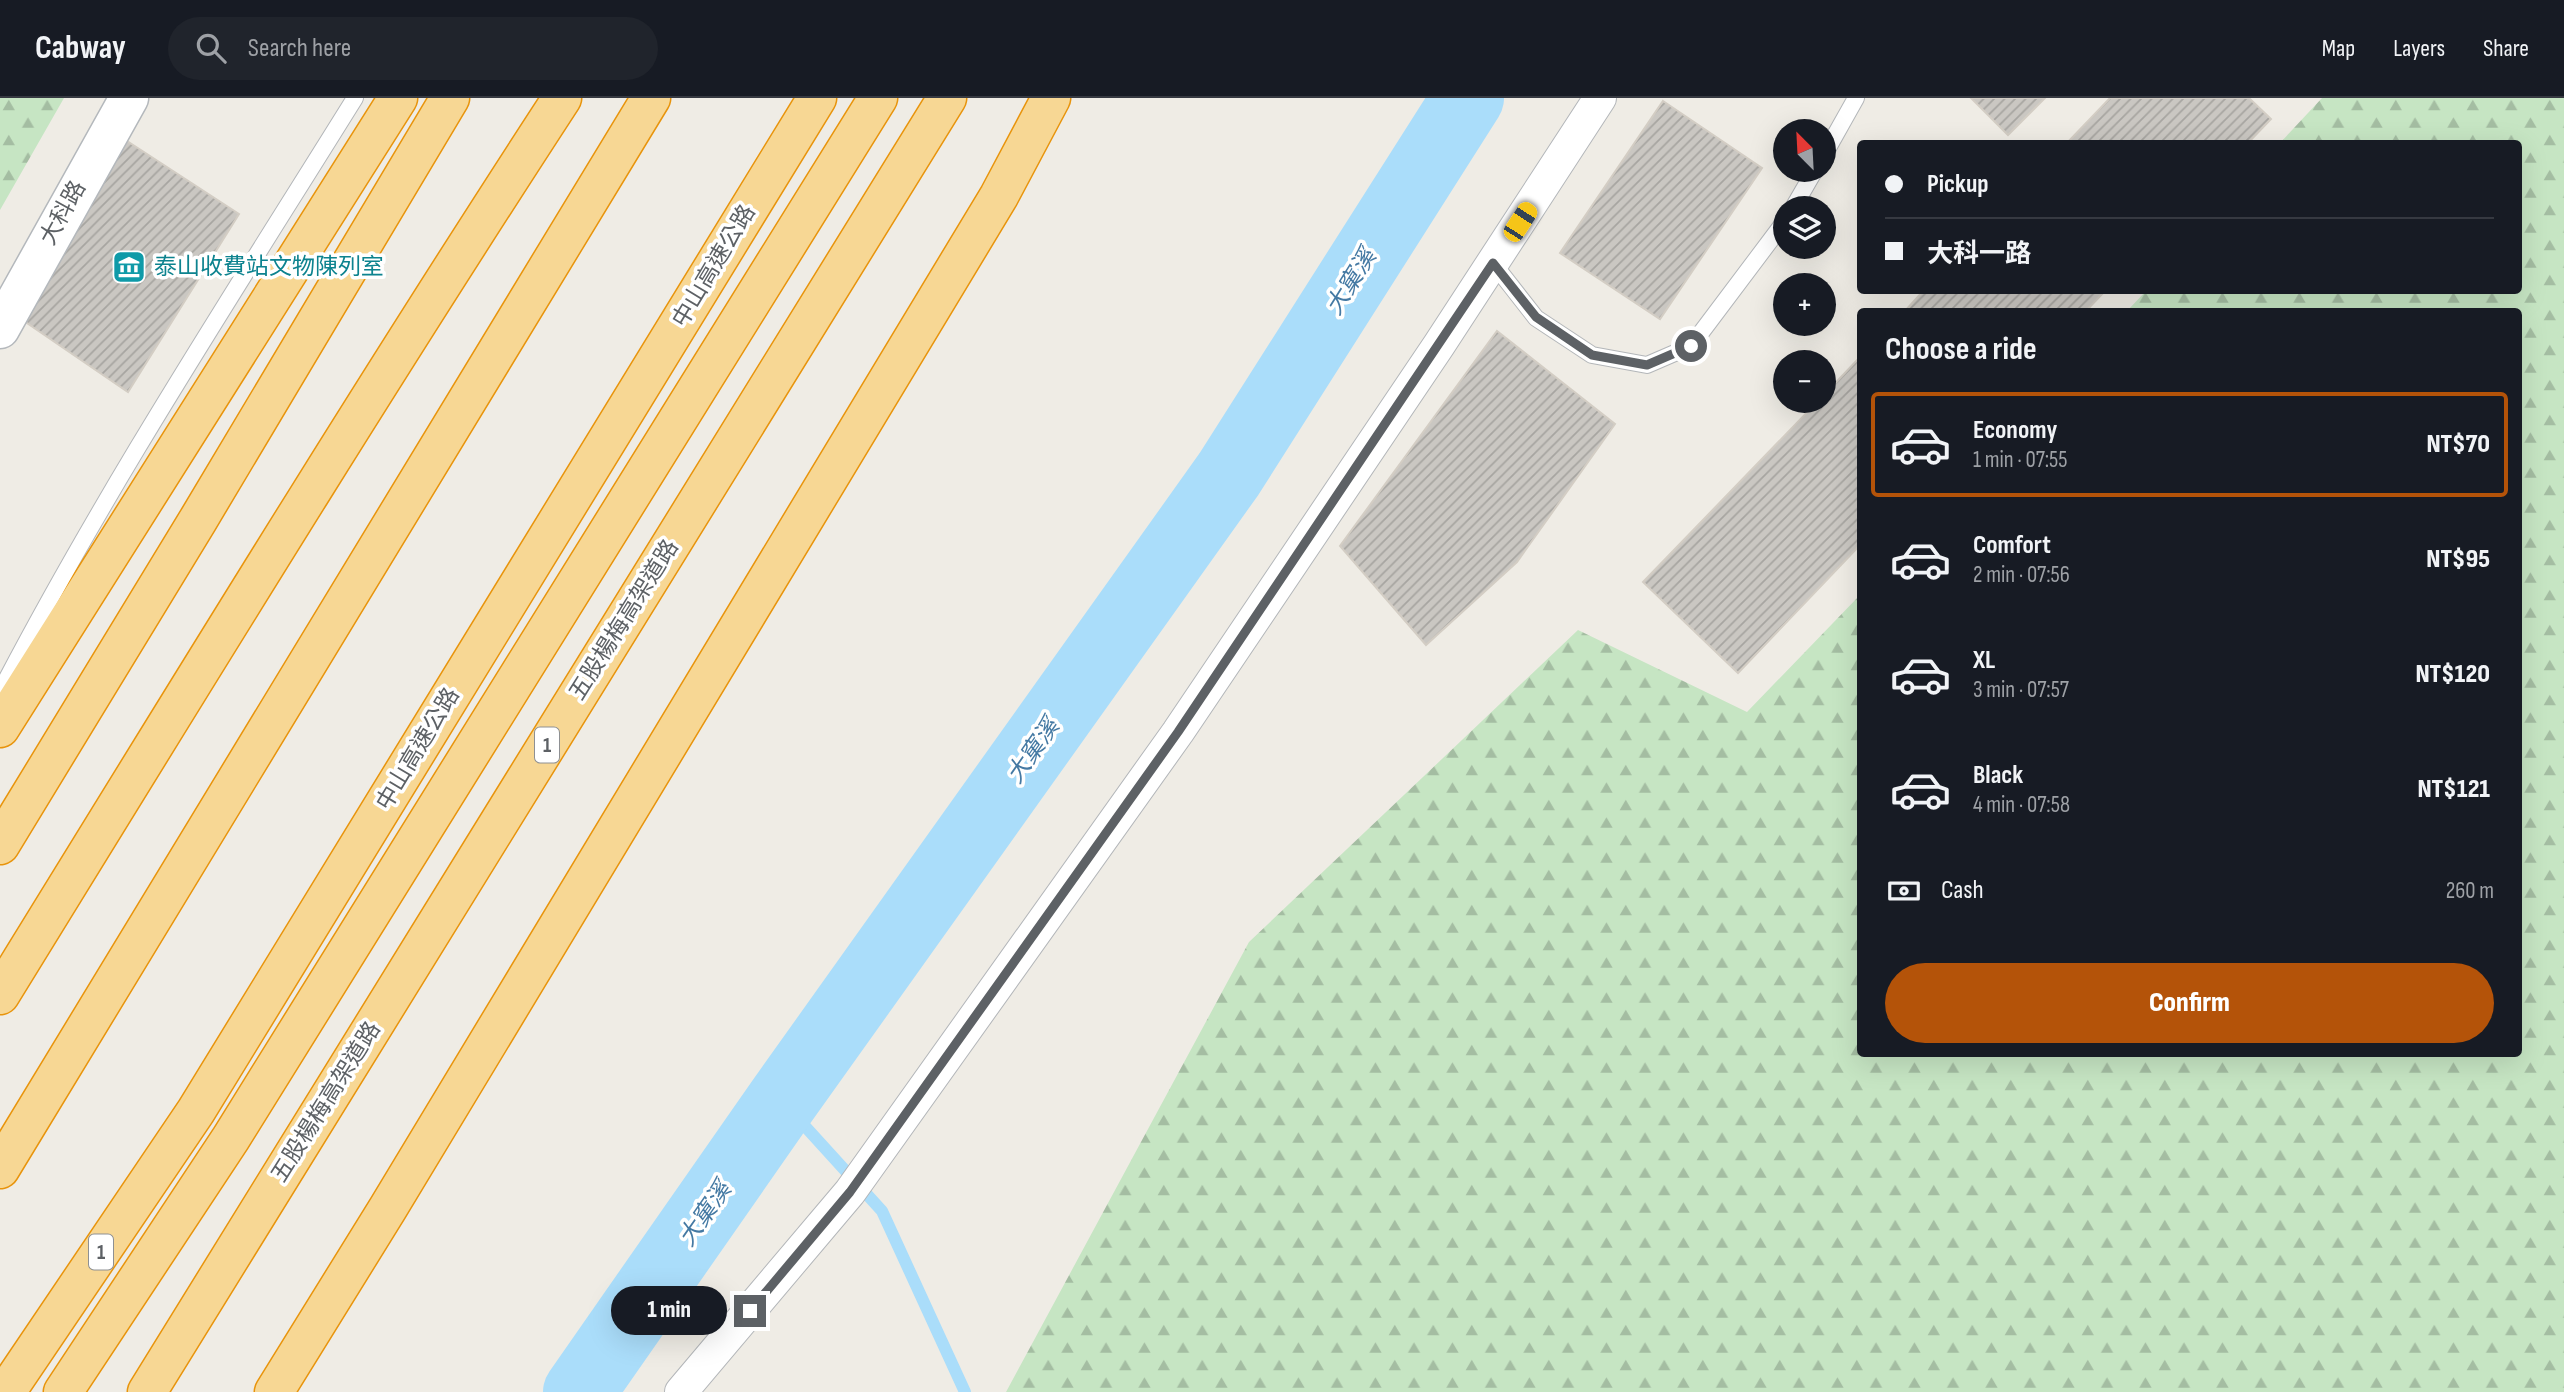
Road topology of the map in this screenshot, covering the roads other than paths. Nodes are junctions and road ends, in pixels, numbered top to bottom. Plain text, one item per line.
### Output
1 (129, 98) edge
2 (355, 98) edge
3 (398, 98) edge
4 (450, 98) edge
5 (562, 98) edge
6 (650, 98) edge
7 (817, 98) edge
8 (878, 98) edge
9 (947, 98) edge
10 (1051, 98) edge
11 (1600, 98) edge
12 (1856, 98) edge
13 (1836, 134) edge
14 (1773, 237) edge
15 (1493, 263) junction
16 (0, 329) edge
17 (0, 692) edge
18 (0, 728) edge
19 (0, 845) edge
20 (0, 995) edge
21 (196, 1111) junction
22 (0, 1169) edge
23 (690, 1385) edge
24 (6, 1392) edge
25 (41, 1392) edge
26 (63, 1392) edge
27 (147, 1392) edge
28 (274, 1392) edge

1 - 16 street, 大科路
2 - 17 lane
3 - 18 highway
4 - 19 highway
5 - 20 highway
6 - 22 highway
7 - 21 highway, 中山高速公路 / 1
8 - 26 highway
9 - 27 highway, 五股楊梅高架道路 / 1
10 - 28 highway
11 - 15 street
12 - 13 lane
14 - 15 lane
15 - 23 street
21 - 24 highway, 中山高速公路 / 1
21 - 25 highway

